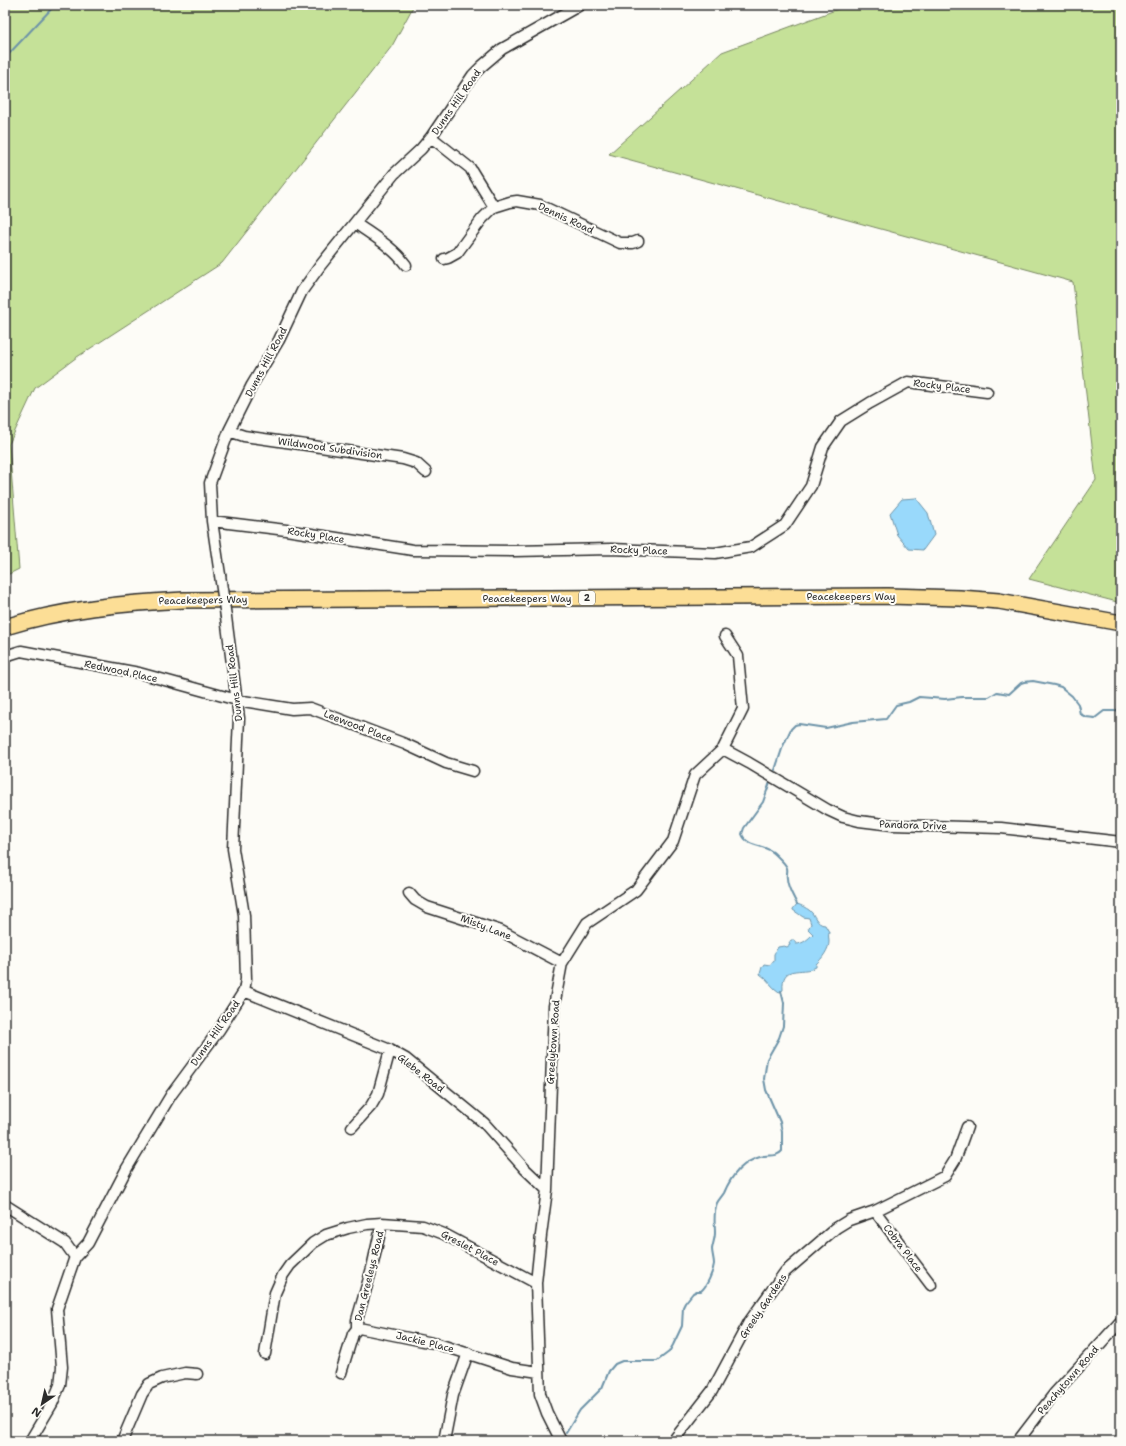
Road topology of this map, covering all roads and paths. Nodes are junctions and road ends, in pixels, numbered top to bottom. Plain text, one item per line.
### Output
1 (580, 5) edge
2 (431, 137) junction
3 (494, 207) junction
4 (355, 223) junction
5 (638, 240) dead end
6 (444, 258) dead end
7 (406, 265) dead end
8 (987, 392) dead end
9 (229, 432) junction
10 (426, 472) dead end
11 (212, 521) junction
12 (1121, 623) edge
13 (5, 627) edge
14 (725, 636) dead end
15 (5, 656) edge
16 (237, 700) junction
17 (722, 749) junction
18 (473, 771) dead end
19 (1121, 842) edge
20 (409, 893) dead end
21 (562, 963) junction
22 (244, 991) junction
23 (390, 1050) junction
24 (352, 1127) dead end
25 (967, 1127) dead end
26 (548, 1190) junction
27 (5, 1205) edge
28 (875, 1211) junction
29 (382, 1223) junction
30 (75, 1257) junction
31 (536, 1284) junction
32 (931, 1285) dead end
33 (1121, 1322) edge
34 (358, 1328) junction
35 (468, 1353) junction
36 (265, 1354) dead end
37 (539, 1372) junction
38 (341, 1373) dead end
39 (197, 1374) dead end
40 (30, 1441) edge
41 (122, 1441) edge
42 (444, 1441) edge
43 (561, 1441) edge
44 (672, 1441) edge
45 (1018, 1441) edge

1 - 2 street, Dunns Hill Road
2 - 3 street
2 - 4 street, Dunns Hill Road
3 - 5 street, Dennis Road
3 - 6 street
4 - 7 street
4 - 9 street, Dunns Hill Road
8 - 11 street, Rocky Place
9 - 10 street, Wildwood Subdivision
9 - 11 street, Dunns Hill Road
11 - 16 street, Dunns Hill Road, bridge
12 - 13 highway, Peacekeepers Way / 2
14 - 17 street, Greelytown Road
15 - 16 street, Redwood Place
16 - 18 street, Leewood Place
16 - 22 street, Dunns Hill Road
17 - 19 street, Pandora Drive
17 - 21 street, Greelytown Road
20 - 21 street, Misty Lane
21 - 26 street, Greelytown Road
22 - 23 street, Glebe Road
22 - 30 street, Dunns Hill Road
23 - 24 street
23 - 26 street, Glebe Road
25 - 28 street, Greely Gardens
26 - 31 street, Greelytown Road
27 - 30 street
28 - 32 street, Cobra Place
28 - 44 street, Greely Gardens
29 - 31 street, Greslet Place
29 - 34 street, Dan Greeleys Road
29 - 36 street, Greslet Place
30 - 40 street, Dunns Hill Road
31 - 37 street, Greelytown Road
33 - 45 street, Peachytown Road
34 - 35 street, Jackie Place
34 - 38 street
35 - 37 street, Jackie Place
35 - 42 street
37 - 43 street, Greelytown Road
39 - 41 street

